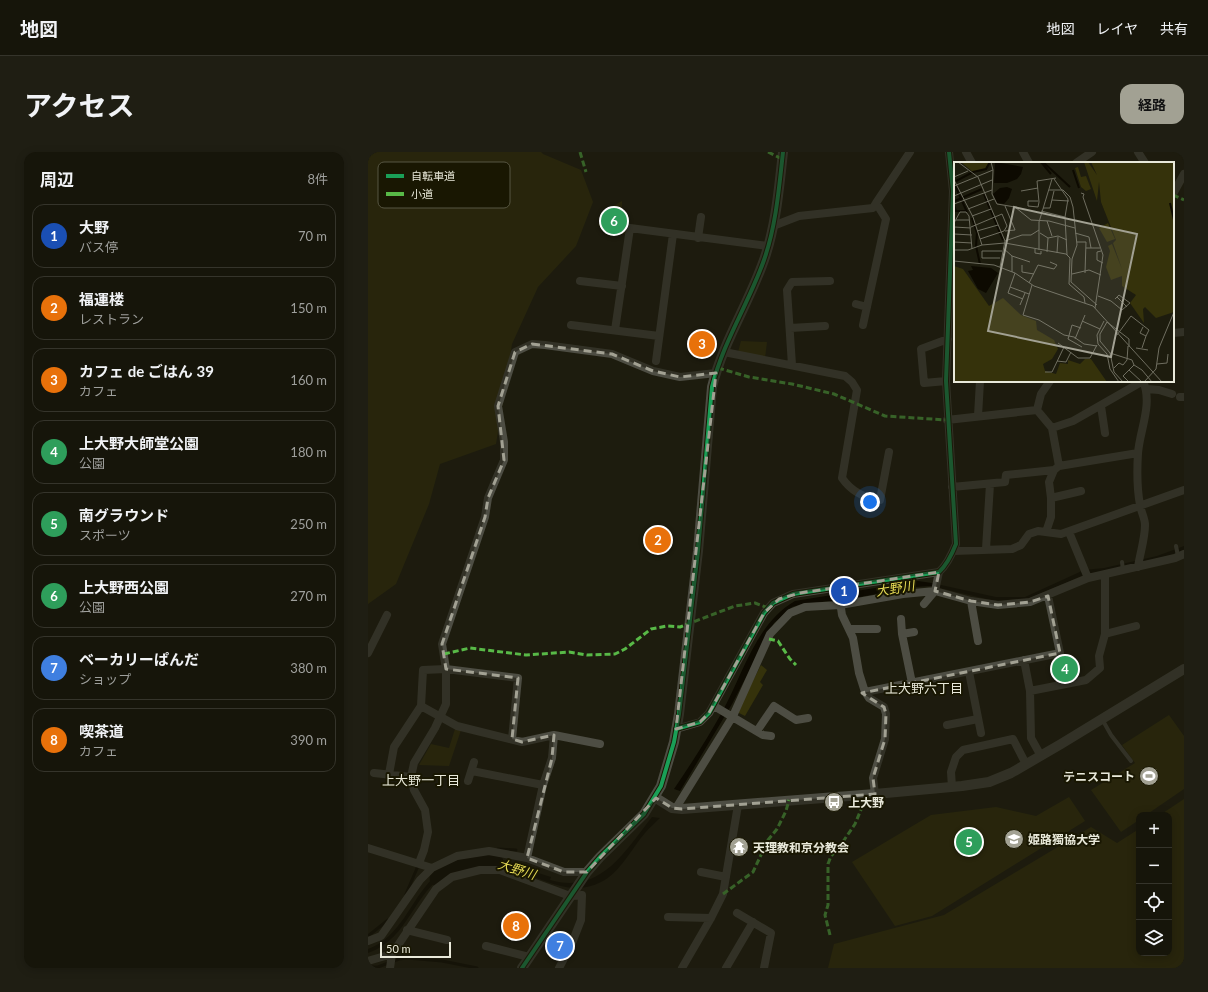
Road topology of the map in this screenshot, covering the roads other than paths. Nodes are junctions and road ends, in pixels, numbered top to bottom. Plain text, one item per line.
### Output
1 (783, 152) edge
2 (910, 152) edge
3 (949, 152) edge
4 (966, 152) edge
5 (1023, 152) edge
6 (1092, 152) edge
7 (1138, 152) edge
8 (971, 162) edge
9 (1028, 162) edge
10 (1077, 162) edge
11 (1144, 162) edge
12 (1184, 174) edge
13 (1174, 192) edge
14 (876, 203) junction
15 (701, 217) dead end
16 (773, 226) junction
17 (674, 234) junction
18 (698, 238) junction
19 (768, 246) junction
20 (580, 281) dead end
21 (830, 281) dead end
22 (622, 286) junction
23 (856, 304) dead end
24 (867, 307) junction
25 (571, 325) dead end
26 (863, 325) dead end
27 (825, 326) dead end
28 (790, 328) junction
29 (615, 330) junction
30 (1184, 332) edge
31 (1174, 333) edge
32 (659, 336) junction
33 (948, 339) junction
34 (724, 352) junction
35 (656, 362) dead end
36 (792, 365) junction
37 (951, 367) edge
38 (716, 372) junction
39 (946, 381) junction
40 (980, 382) edge
41 (1049, 382) edge
42 (1141, 382) edge
43 (1144, 382) edge
44 (1147, 389) junction
45 (1179, 396) edge
46 (1101, 406) junction
47 (1037, 410) junction
48 (978, 416) junction
49 (947, 420) junction
50 (1052, 428) junction
51 (1105, 433) dead end
52 (889, 452) dead end
53 (1138, 453) junction
54 (1056, 468) junction
55 (990, 484) junction
56 (952, 487) junction
57 (1184, 490) edge
58 (1081, 491) dead end
59 (1051, 498) junction
60 (1140, 506) junction
61 (1046, 532) junction
62 (1069, 532) junction
63 (1176, 546) dead end
64 (986, 549) junction
65 (953, 551) junction
66 (1181, 555) edge
67 (1122, 562) dead end
68 (1138, 567) junction
69 (1123, 570) junction
70 (1105, 575) junction
71 (938, 576) junction
72 (1088, 578) junction
73 (838, 588) junction
74 (935, 591) junction
75 (1048, 596) junction
76 (971, 601) junction
77 (924, 604) dead end
78 (840, 605) junction
79 (386, 615) dead end
80 (901, 619) dead end
81 (1136, 626) dead end
82 (849, 629) junction
83 (877, 629) dead end
84 (914, 632) dead end
85 (902, 634) junction
86 (1106, 634) junction
87 (978, 641) dead end
88 (368, 654) edge
89 (1024, 660) junction
90 (1184, 668) edge
91 (446, 669) junction
92 (969, 672) junction
93 (912, 683) junction
94 (865, 692) junction
95 (1030, 692) junction
96 (421, 706) junction
97 (714, 706) junction
98 (440, 716) junction
99 (733, 716) junction
100 (808, 718) dead end
101 (978, 719) junction
102 (1102, 719) junction
103 (947, 726) dead end
104 (676, 729) junction
105 (757, 731) junction
106 (981, 733) dead end
107 (554, 735) junction
108 (771, 736) dead end
109 (512, 739) junction
110 (600, 744) dead end
111 (1041, 756) junction
112 (1131, 761) dead end
113 (474, 762) dead end
114 (1026, 764) junction
115 (472, 770) junction
116 (374, 772) dead end
117 (389, 774) junction
118 (411, 777) junction
119 (468, 781) dead end
120 (543, 785) junction
121 (952, 788) junction
122 (875, 794) junction
123 (656, 798) junction
124 (738, 805) junction
125 (676, 808) junction
126 (368, 848) edge
127 (527, 858) junction
128 (419, 863) junction
129 (432, 868) junction
130 (587, 872) junction
131 (701, 872) dead end
132 (726, 877) junction
133 (570, 896) junction
134 (737, 913) dead end
135 (668, 917) dead end
136 (711, 918) junction
137 (753, 922) junction
138 (407, 930) junction
139 (447, 940) dead end
140 (368, 942) edge
141 (486, 946) dead end
142 (392, 954) junction
143 (530, 957) junction
144 (368, 961) edge
145 (390, 968) edge
146 (522, 968) edge
147 (559, 968) edge
148 (682, 968) edge
149 (726, 968) edge
150 (764, 968) edge

1 - 16 street
2 - 14 street
3 - 33 street
4 - 8 street
5 - 9 street
6 - 10 street
7 - 11 street
12 - 13 street
14 - 16 street
14 - 24 street
15 - 18 street
16 - 19 street
17 - 18 street
17 - 22 street
17 - 32 street
18 - 19 street
19 - 34 street
20 - 22 street
21 - 28 street
22 - 29 street
23 - 24 street
24 - 26 street
25 - 29 street
27 - 28 street
28 - 36 street
29 - 32 street
30 - 31 street
32 - 35 street
33 - 37 street
33 - 39 street
34 - 36 street
34 - 38 street
36 - 52 street
37 - 39 street
38 - 91 street
38 - 104 street
39 - 49 street
40 - 48 street
41 - 47 street
42 - 46 street
43 - 44 street
44 - 45 street
44 - 53 street
46 - 50 street
46 - 51 street
47 - 48 street
47 - 50 street
48 - 49 street
49 - 56 street
50 - 54 street
53 - 54 street
53 - 60 street
54 - 55 street
54 - 59 street
55 - 56 street
55 - 64 street
56 - 65 street
57 - 60 street
58 - 59 street
59 - 61 street
60 - 62 street
60 - 68 street
61 - 62 street
61 - 64 street
62 - 72 street
63 - 66 lane
64 - 65 street
65 - 71 street
66 - 68 street
67 - 69 lane
68 - 69 street
69 - 70 street
70 - 72 street
70 - 86 street
71 - 73 street
71 - 74 street
72 - 75 street
73 - 78 street
73 - 97 street
74 - 76 street
74 - 77 street
74 - 78 street
75 - 76 street
75 - 89 street
76 - 87 street
78 - 82 street
78 - 99 street
79 - 88 street
80 - 85 street
81 - 86 street
82 - 83 street
82 - 94 street
84 - 85 street
85 - 93 street
86 - 95 street
89 - 92 street
89 - 95 street
90 - 102 street
91 - 96 street
91 - 98 street
91 - 109 street
92 - 93 street
92 - 101 street
93 - 94 street
94 - 122 street
95 - 111 street
96 - 98 street
96 - 117 street
97 - 99 street
97 - 104 street
98 - 109 street
98 - 118 street
99 - 105 street
99 - 125 street
100 - 105 street
101 - 103 street
101 - 106 street
102 - 111 street
102 - 112 lane
104 - 123 street
105 - 108 street
107 - 109 street
107 - 110 street
107 - 120 street
111 - 114 street
113 - 115 street
114 - 121 street
114 - 121 street
115 - 119 street
115 - 120 street
116 - 117 street
117 - 118 street
118 - 128 street
120 - 127 street
121 - 122 street
122 - 124 street
123 - 125 street
123 - 130 street
124 - 125 street
124 - 132 street
126 - 128 street
127 - 129 street
127 - 130 street
128 - 129 street
129 - 140 street
130 - 133 street
131 - 132 street
132 - 136 street
133 - 138 street
133 - 143 street
133 - 147 street
134 - 137 street
135 - 136 street
136 - 148 street
137 - 149 street
137 - 150 street
138 - 139 street
138 - 142 street
141 - 143 street
142 - 144 street
142 - 145 street
143 - 146 street

